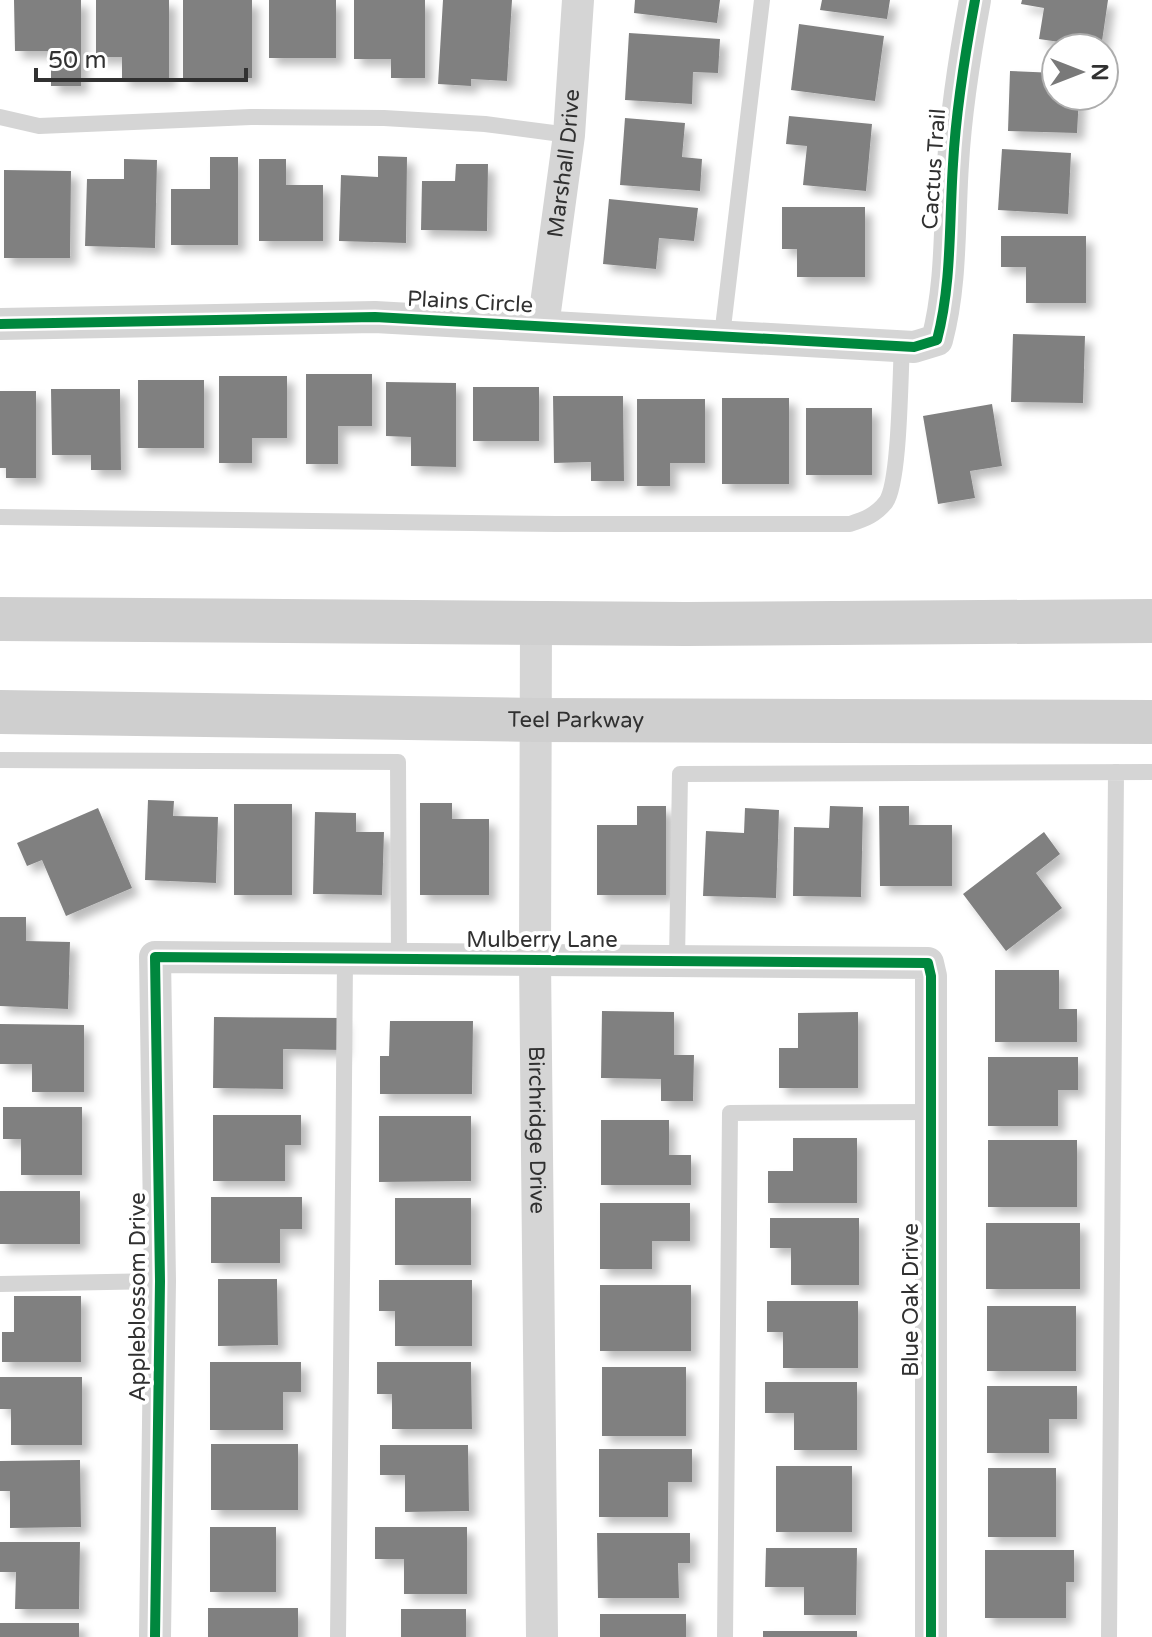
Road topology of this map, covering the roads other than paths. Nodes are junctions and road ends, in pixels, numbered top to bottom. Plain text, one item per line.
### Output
1 (578, 0) edge
2 (762, 0) edge
3 (975, 0) edge
4 (0, 117) edge
5 (569, 135) junction
6 (0, 324) edge
7 (543, 326) junction
8 (722, 336) junction
9 (937, 340) joint
10 (902, 346) junction
11 (0, 517) edge
12 (0, 619) edge
13 (1152, 621) edge
14 (536, 622) junction
15 (0, 712) edge
16 (536, 720) junction
17 (1152, 722) edge
18 (0, 760) edge
19 (1116, 772) junction
20 (1152, 772) edge
21 (155, 957) joint
22 (345, 959) junction
23 (399, 959) junction
24 (535, 960) junction
25 (677, 961) junction
26 (928, 963) joint
27 (931, 1112) junction
28 (160, 1281) junction
29 (0, 1284) edge
30 (155, 1637) edge
31 (338, 1637) edge
32 (542, 1637) edge
33 (725, 1637) edge
34 (931, 1637) edge
35 (1109, 1637) edge

1 - 5 street, Marshall Drive
2 - 8 lane
3 - 9 street, Cactus Trail
4 - 5 lane
5 - 7 street, Marshall Drive
6 - 7 street, Plains Circle
7 - 8 street, Plains Circle
8 - 10 street, Plains Circle
9 - 10 street, Plains Circle
10 - 11 lane
12 - 14 main road
13 - 14 main road
14 - 16 street, Birchridge Drive
15 - 16 main road, Teel Parkway
16 - 17 main road, Teel Parkway
16 - 24 street, Birchridge Drive
18 - 23 lane
19 - 20 lane
19 - 25 lane
19 - 35 lane
21 - 22 street, Mulberry Lane
21 - 28 street, Appleblossom Drive
22 - 23 street, Mulberry Lane
22 - 31 lane
23 - 24 street, Mulberry Lane
24 - 25 street, Mulberry Lane
24 - 32 street, Birchridge Drive
25 - 26 street, Mulberry Lane
26 - 27 street, Blue Oak Drive
27 - 33 lane
27 - 34 street, Blue Oak Drive
28 - 29 lane
28 - 30 street, Appleblossom Drive

